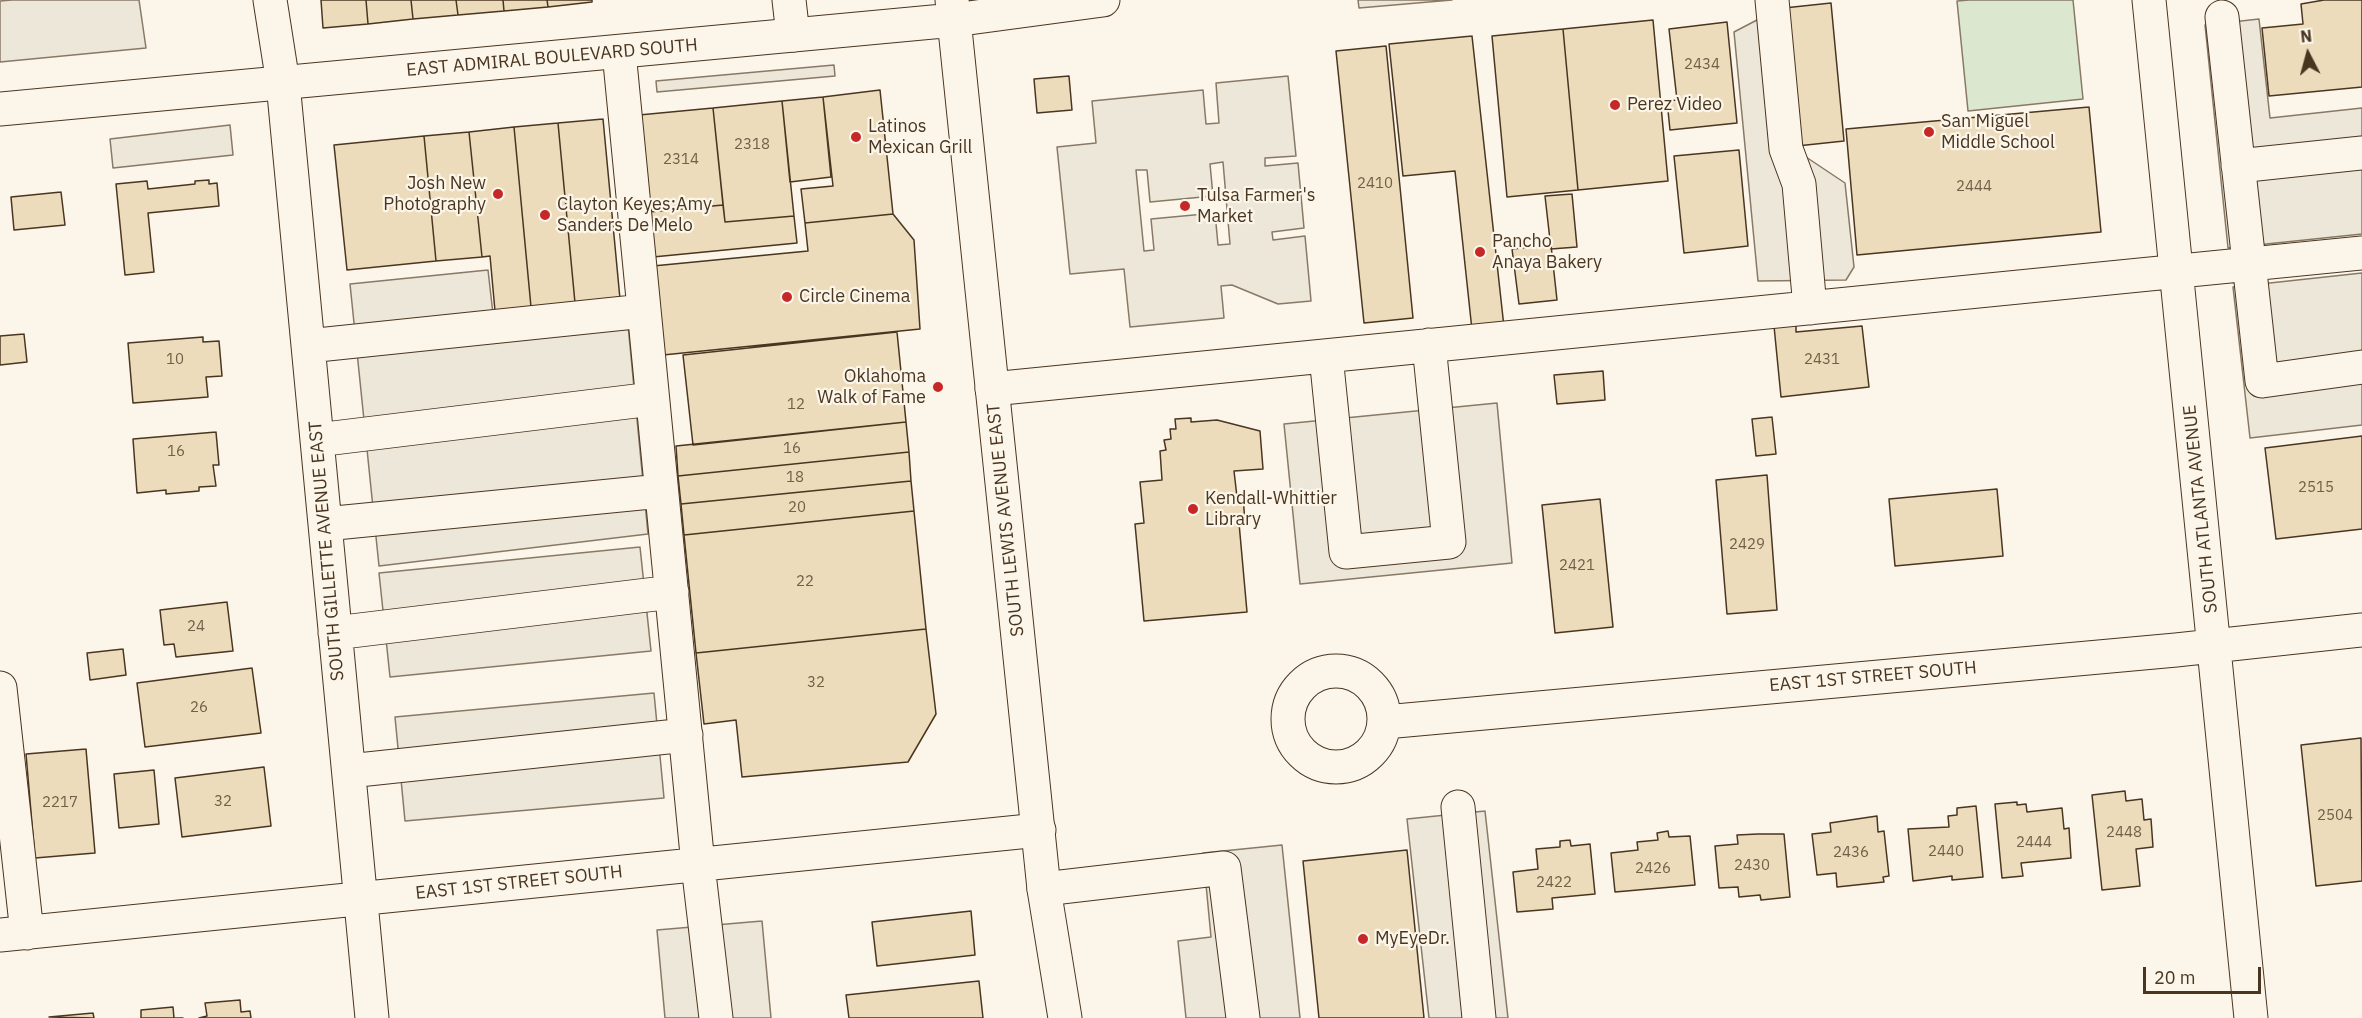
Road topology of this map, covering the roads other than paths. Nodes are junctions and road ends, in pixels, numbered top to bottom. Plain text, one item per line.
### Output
1 (270, 0) edge
2 (789, 0) edge
3 (1103, 0) edge
4 (1772, 0) edge
5 (2149, 0) edge
6 (953, 10) edge
7 (2222, 17) dead end
8 (793, 35) junction
9 (619, 52) junction
10 (283, 83) junction
11 (0, 109) edge
12 (2362, 153) edge
13 (2238, 166) junction
14 (2362, 253) edge
15 (2249, 264) junction
16 (2176, 272) junction
17 (1810, 308) junction
18 (644, 311) junction
19 (1429, 345) junction
20 (308, 346) junction
21 (1326, 356) junction
22 (2362, 367) edge
23 (992, 389) junction
24 (652, 399) junction
25 (317, 440) junction
26 (662, 491) junction
27 (325, 524) junction
28 (672, 592) junction
29 (2362, 630) edge
30 (335, 633) junction
31 (2214, 646) junction
32 (0, 688) edge
33 (1384, 722) dead end
34 (686, 735) junction
35 (348, 771) junction
36 (1458, 807) dead end
37 (1039, 831) junction
38 (698, 865) junction
39 (1044, 889) junction
40 (361, 898) junction
41 (13, 934) edge
42 (372, 1018) edge
43 (716, 1018) edge
44 (1065, 1018) edge
45 (1243, 1018) edge
46 (1479, 1018) edge
47 (2251, 1018) edge

1 - 10 street, SOUTH GILLETTE AVENUE EAST
2 - 8 street
3 - 6 street, EAST ADMIRAL BOULEVARD SOUTH
4 - 17 street
5 - 16 street, SOUTH ATLANTA AVENUE
6 - 8 street, EAST ADMIRAL BOULEVARD SOUTH
6 - 23 street, SOUTH LEWIS AVENUE EAST
7 - 13 street
8 - 9 street, EAST ADMIRAL BOULEVARD SOUTH
9 - 10 street, EAST ADMIRAL BOULEVARD SOUTH
9 - 18 street
10 - 11 street, EAST ADMIRAL BOULEVARD SOUTH
10 - 20 street, SOUTH GILLETTE AVENUE EAST
12 - 13 street
13 - 15 street
14 - 15 street
15 - 16 street
15 - 22 street
16 - 17 street
16 - 31 street, SOUTH ATLANTA AVENUE
17 - 19 street
18 - 20 street
18 - 24 street
19 - 21 street
19 - 21 street
20 - 25 street, SOUTH GILLETTE AVENUE EAST
21 - 23 street
23 - 37 street, SOUTH LEWIS AVENUE EAST
24 - 25 street
24 - 26 street
25 - 27 street, SOUTH GILLETTE AVENUE EAST
26 - 27 street
26 - 28 street
27 - 30 street, SOUTH GILLETTE AVENUE EAST
28 - 30 street
28 - 34 street
29 - 31 street, EAST 1ST STREET SOUTH
30 - 35 street, SOUTH GILLETTE AVENUE EAST
31 - 33 street, EAST 1ST STREET SOUTH
31 - 47 street, SOUTH ATLANTA AVENUE
32 - 41 street
34 - 35 street
34 - 38 street
35 - 40 street, SOUTH GILLETTE AVENUE EAST
36 - 46 street
37 - 38 street, EAST 1ST STREET SOUTH
37 - 39 street, SOUTH LEWIS AVENUE EAST
38 - 40 street, EAST 1ST STREET SOUTH
38 - 43 street
39 - 44 street, SOUTH LEWIS AVENUE EAST
39 - 45 street
40 - 41 street, EAST 1ST STREET SOUTH
40 - 42 street, SOUTH GILLETTE AVENUE EAST

